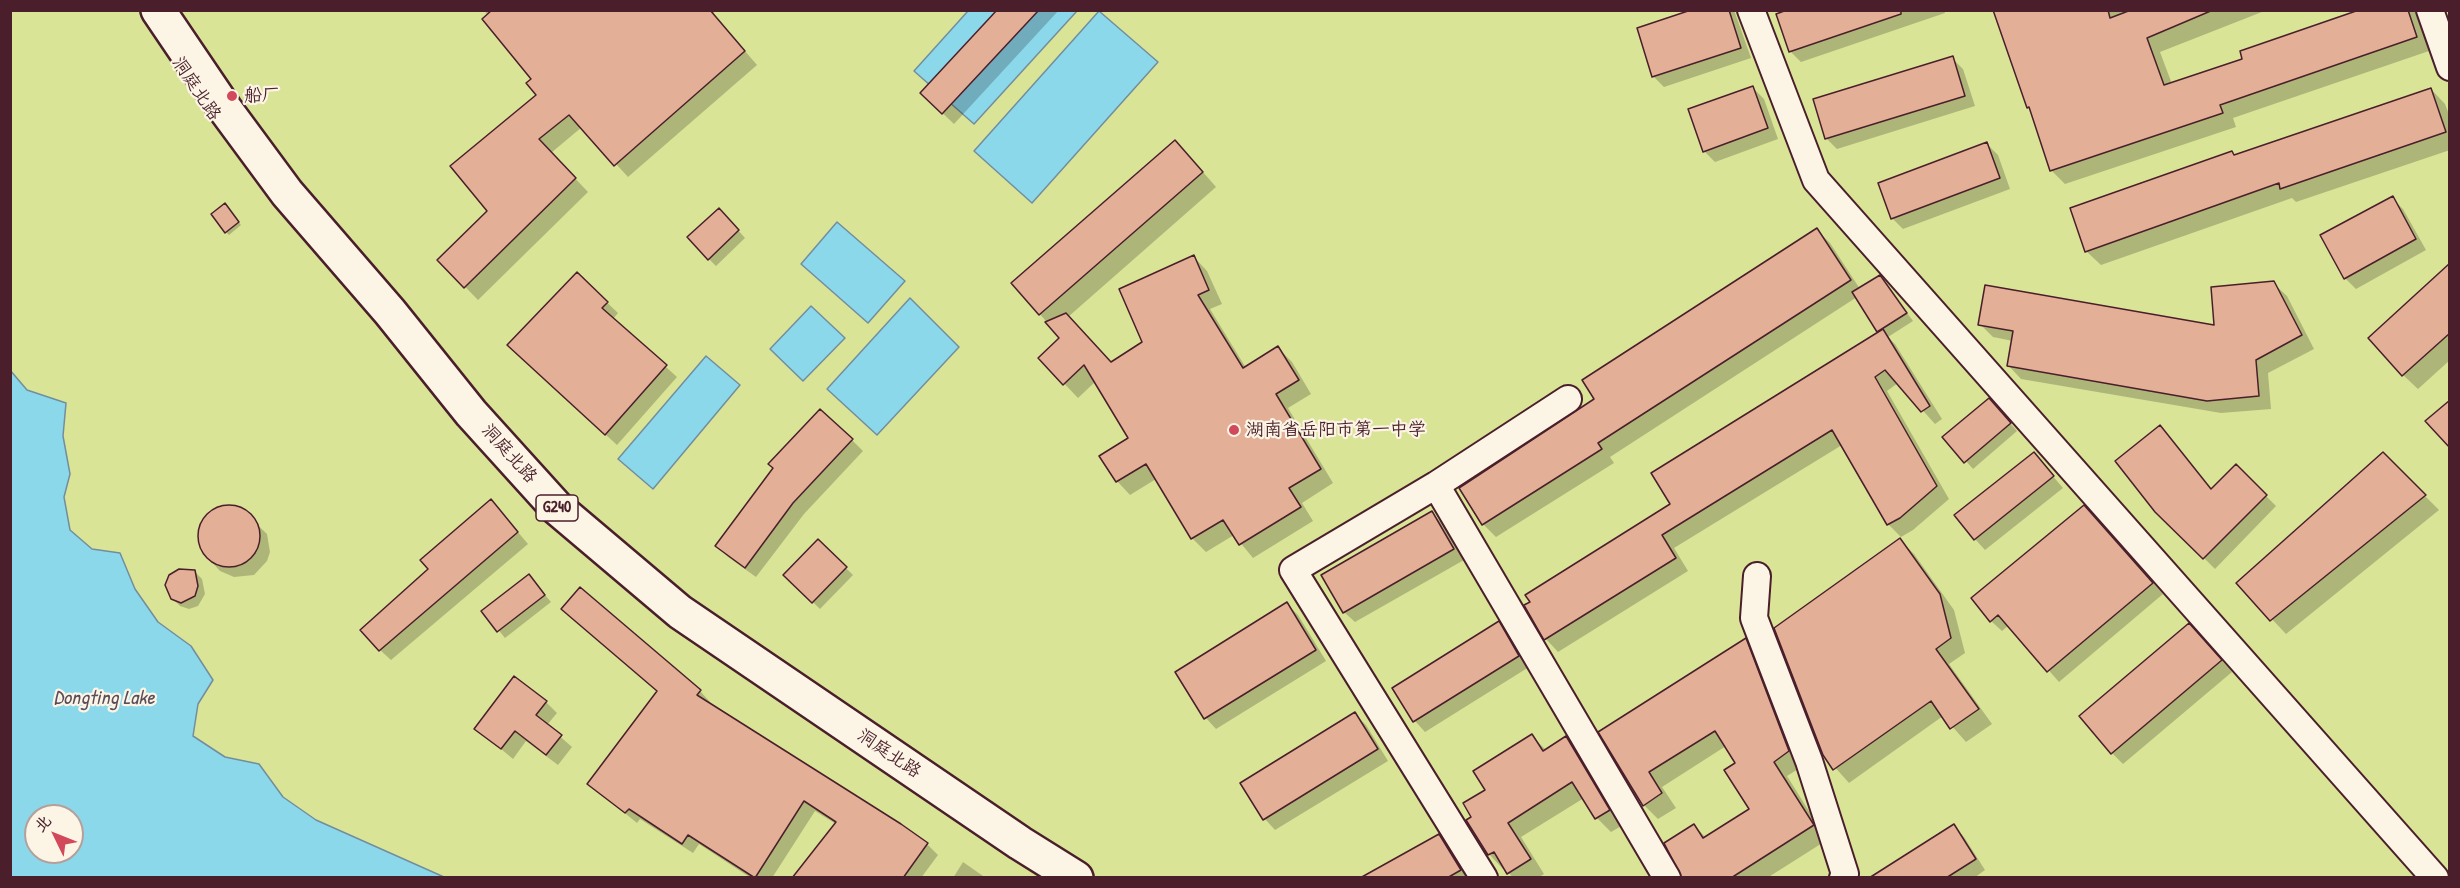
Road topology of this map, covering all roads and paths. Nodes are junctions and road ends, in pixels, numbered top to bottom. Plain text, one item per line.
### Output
1 (142, 10) edge
2 (158, 10) edge
3 (1751, 10) edge
4 (2430, 10) edge
5 (2450, 67) edge
6 (1568, 399) dead end
7 (1436, 485) junction
8 (1757, 576) dead end
9 (1052, 878) edge
10 (1076, 878) edge
11 (1484, 878) edge
12 (1667, 878) edge
13 (1844, 878) edge
14 (2434, 878) edge

1 - 9 main road, 洞庭北路 / G240
2 - 10 main road, 洞庭北路 / G240
3 - 14 street
4 - 5 street
6 - 7 street
7 - 11 street
7 - 12 street
8 - 13 street

